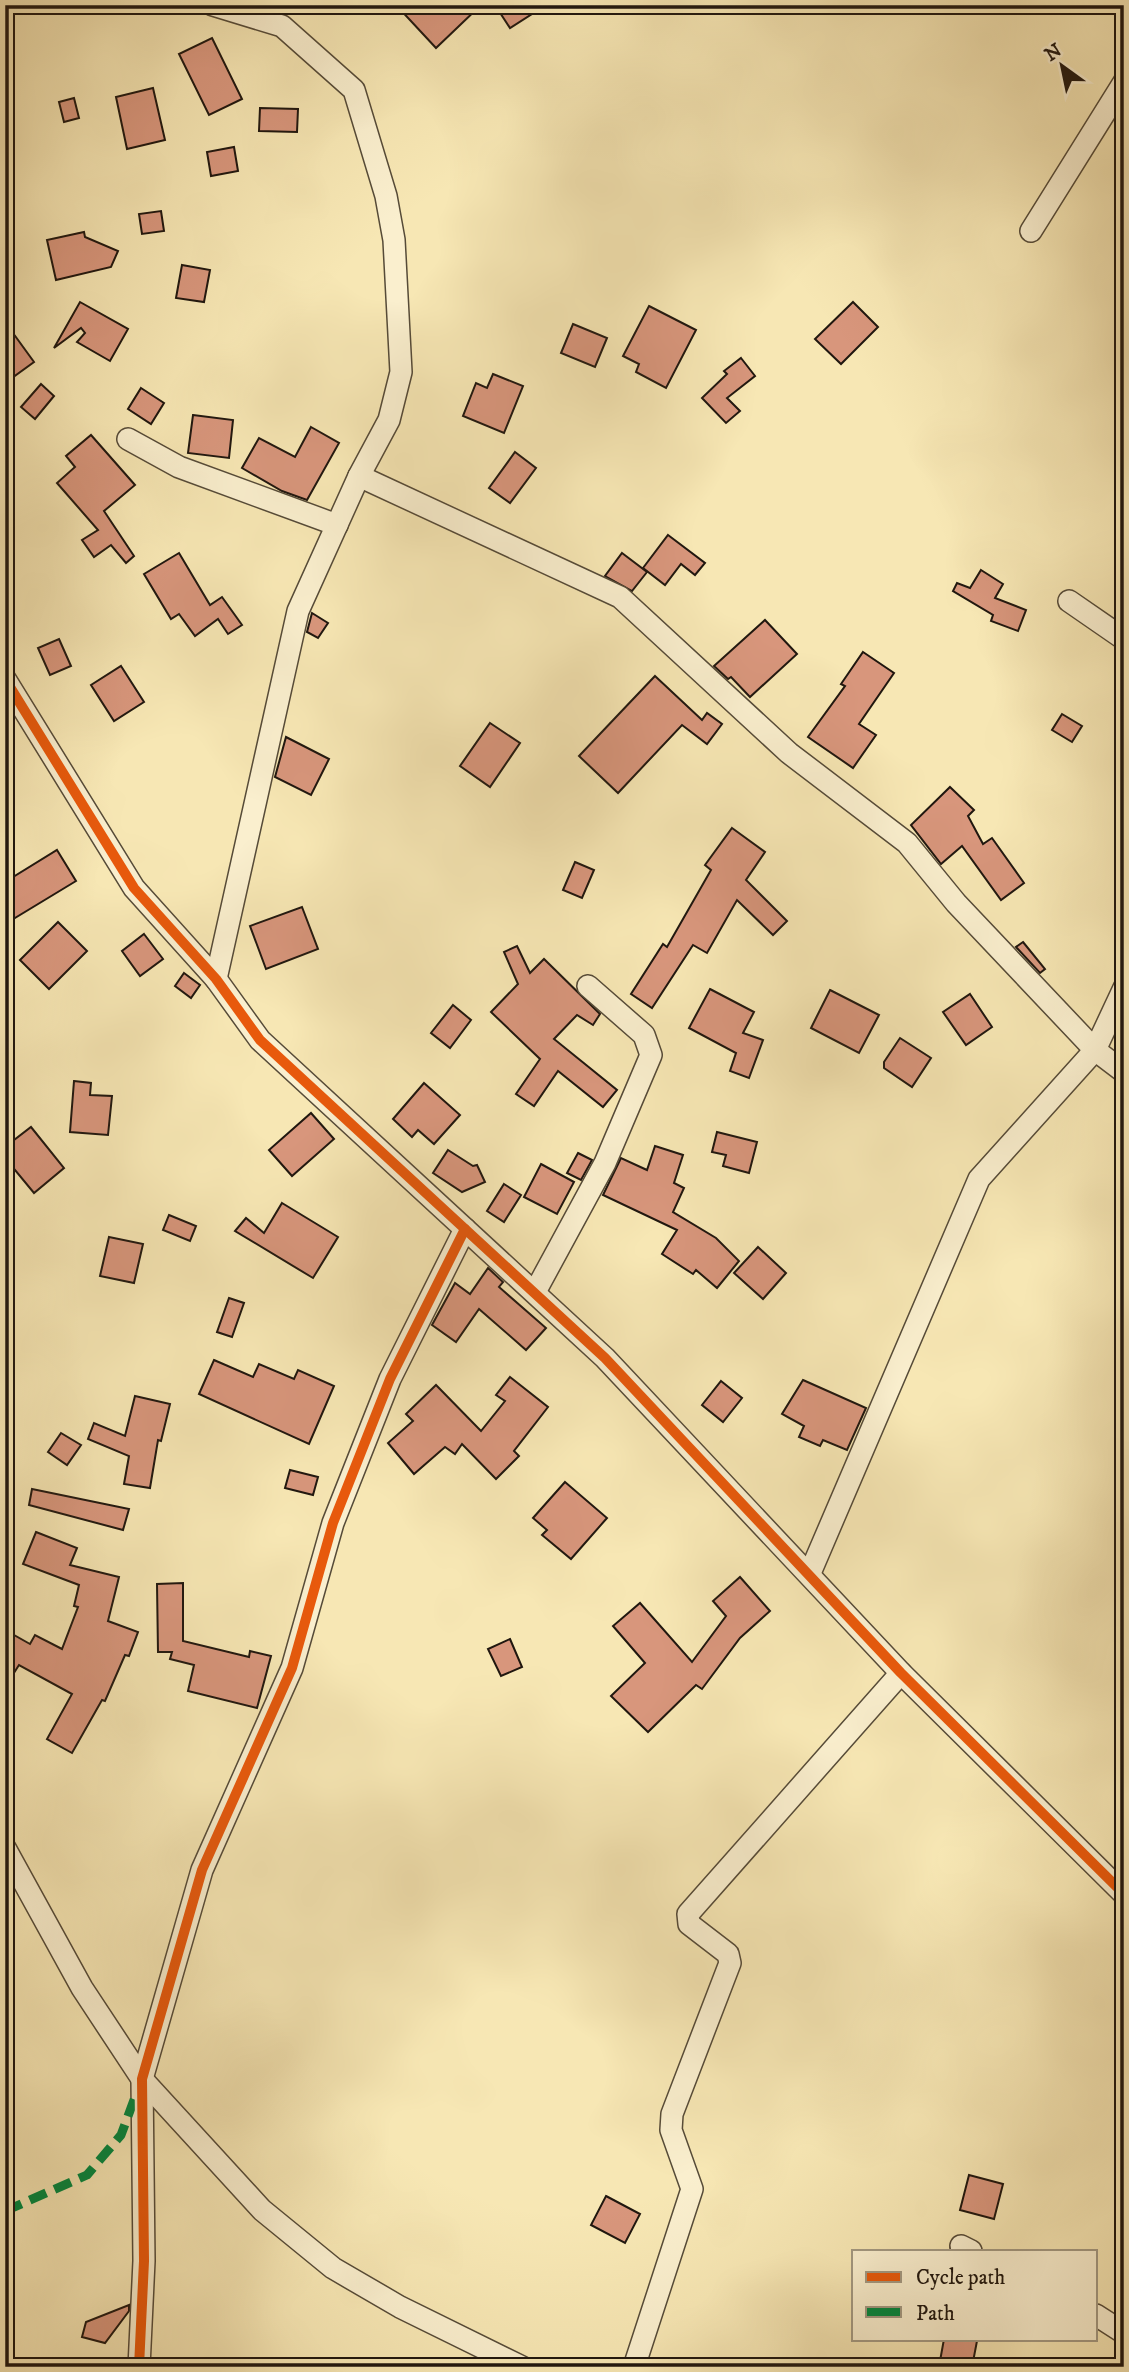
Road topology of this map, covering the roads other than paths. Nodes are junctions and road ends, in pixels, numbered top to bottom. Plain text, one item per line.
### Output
1 (213, 5) edge
2 (1124, 82) edge
3 (1031, 231) dead end
4 (128, 439) dead end
5 (359, 476) junction
6 (337, 525) junction
7 (1069, 601) dead end
8 (1124, 639) edge
9 (5, 679) edge
10 (216, 979) junction
11 (588, 986) dead end
12 (1124, 988) edge
13 (1096, 1050) junction
14 (1124, 1072) edge
15 (465, 1229) junction
16 (536, 1292) junction
17 (810, 1573) junction
18 (901, 1673) junction
19 (5, 1848) edge
20 (1124, 1894) edge
21 (142, 2079) junction
22 (1098, 2316) edge
23 (1124, 2333) edge
24 (139, 2367) edge
25 (522, 2367) edge
26 (634, 2367) edge

1 - 5 street
2 - 3 street
4 - 6 street
5 - 6 street
5 - 13 street
6 - 10 street
7 - 8 street
9 - 10 street
10 - 15 street
11 - 16 street
12 - 13 street
13 - 14 street
13 - 17 street
15 - 16 street
15 - 21 street
16 - 17 street
17 - 18 street
18 - 20 street
18 - 26 street
19 - 21 street
21 - 24 street
21 - 25 street
22 - 23 street

